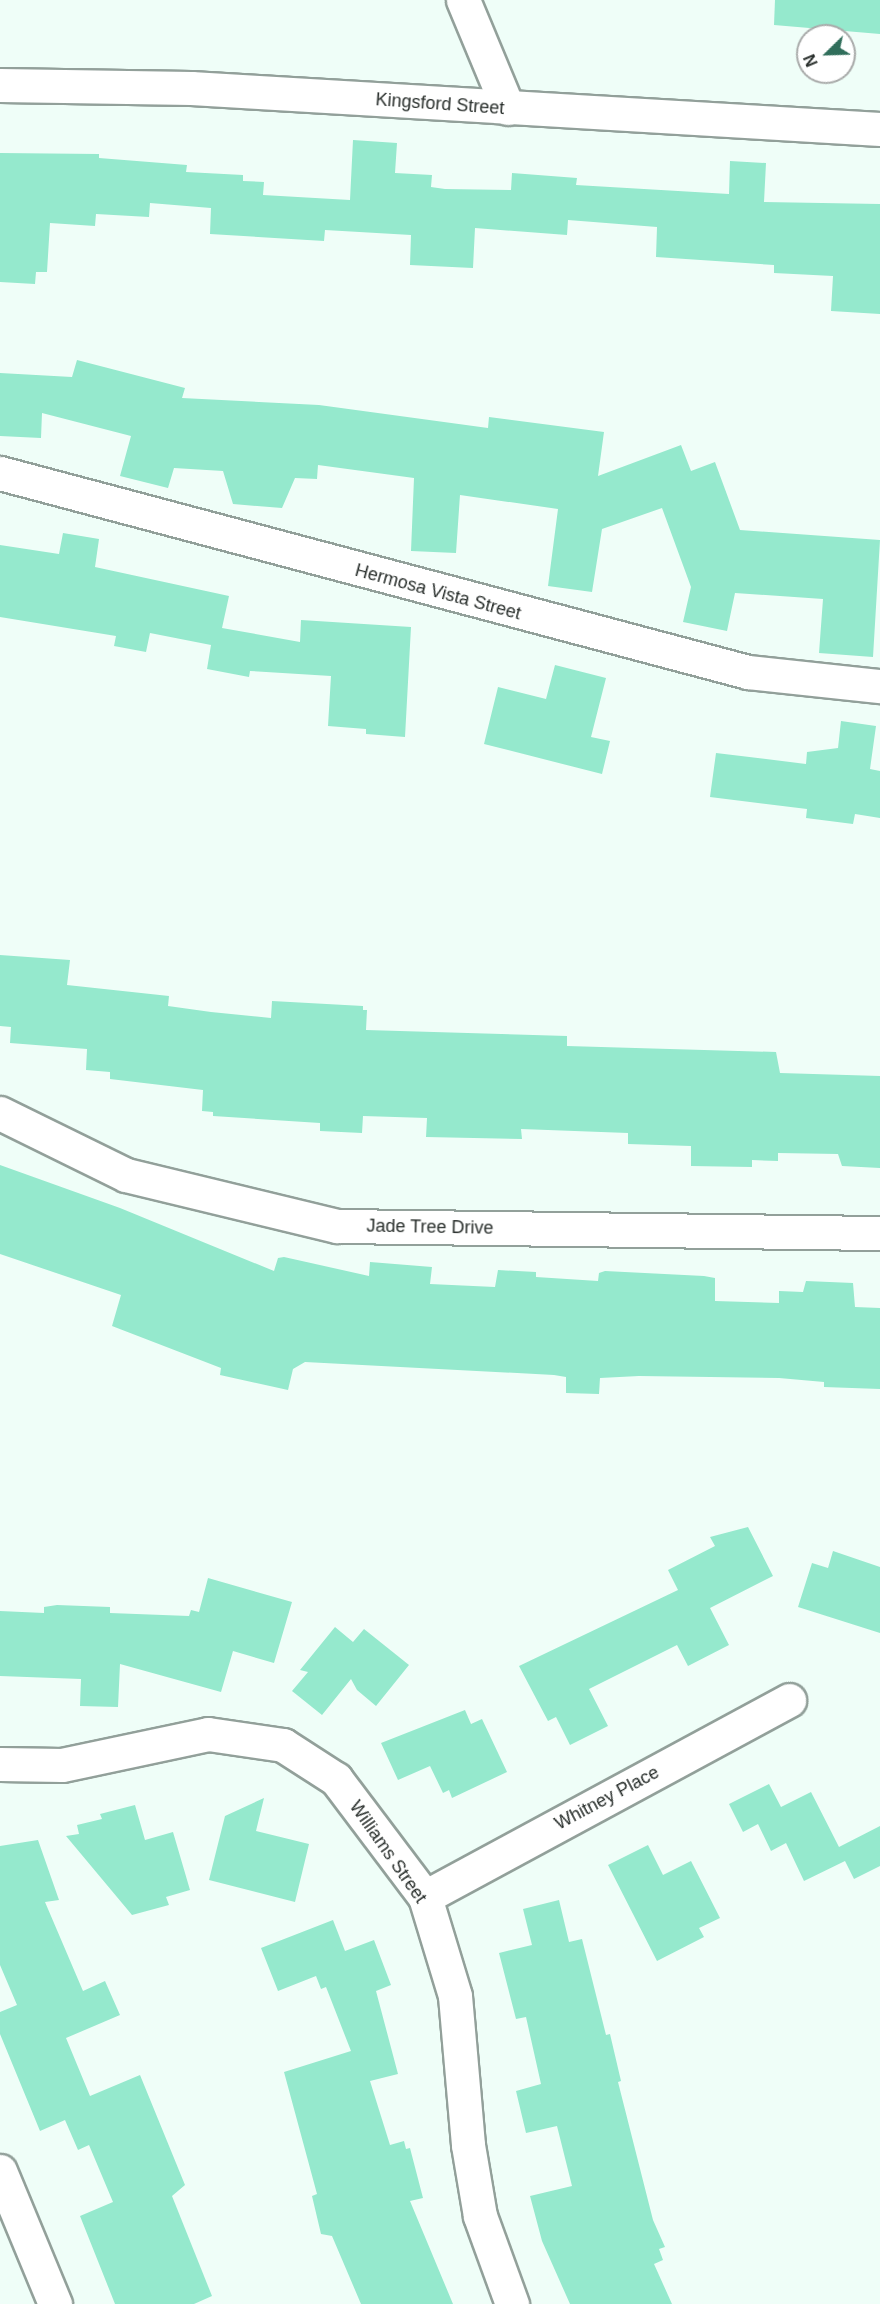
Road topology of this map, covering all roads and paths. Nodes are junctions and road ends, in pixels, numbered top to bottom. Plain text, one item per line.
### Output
1 (463, 0) edge
2 (0, 85) edge
3 (508, 108) junction
4 (880, 129) edge
5 (0, 473) edge
6 (880, 686) edge
7 (0, 1113) edge
8 (880, 1233) edge
9 (789, 1700) dead end
10 (0, 1764) edge
11 (425, 1897) junction
12 (0, 2171) edge
13 (55, 2304) edge
14 (512, 2304) edge

1 - 3 street
2 - 3 street, Kingsford Street
3 - 4 street, Kingsford Street
5 - 6 street, Hermosa Vista Street
7 - 8 street, Jade Tree Drive
9 - 11 street, Whitney Place
10 - 11 street, Williams Street
11 - 14 street, Williams Street
12 - 13 street

